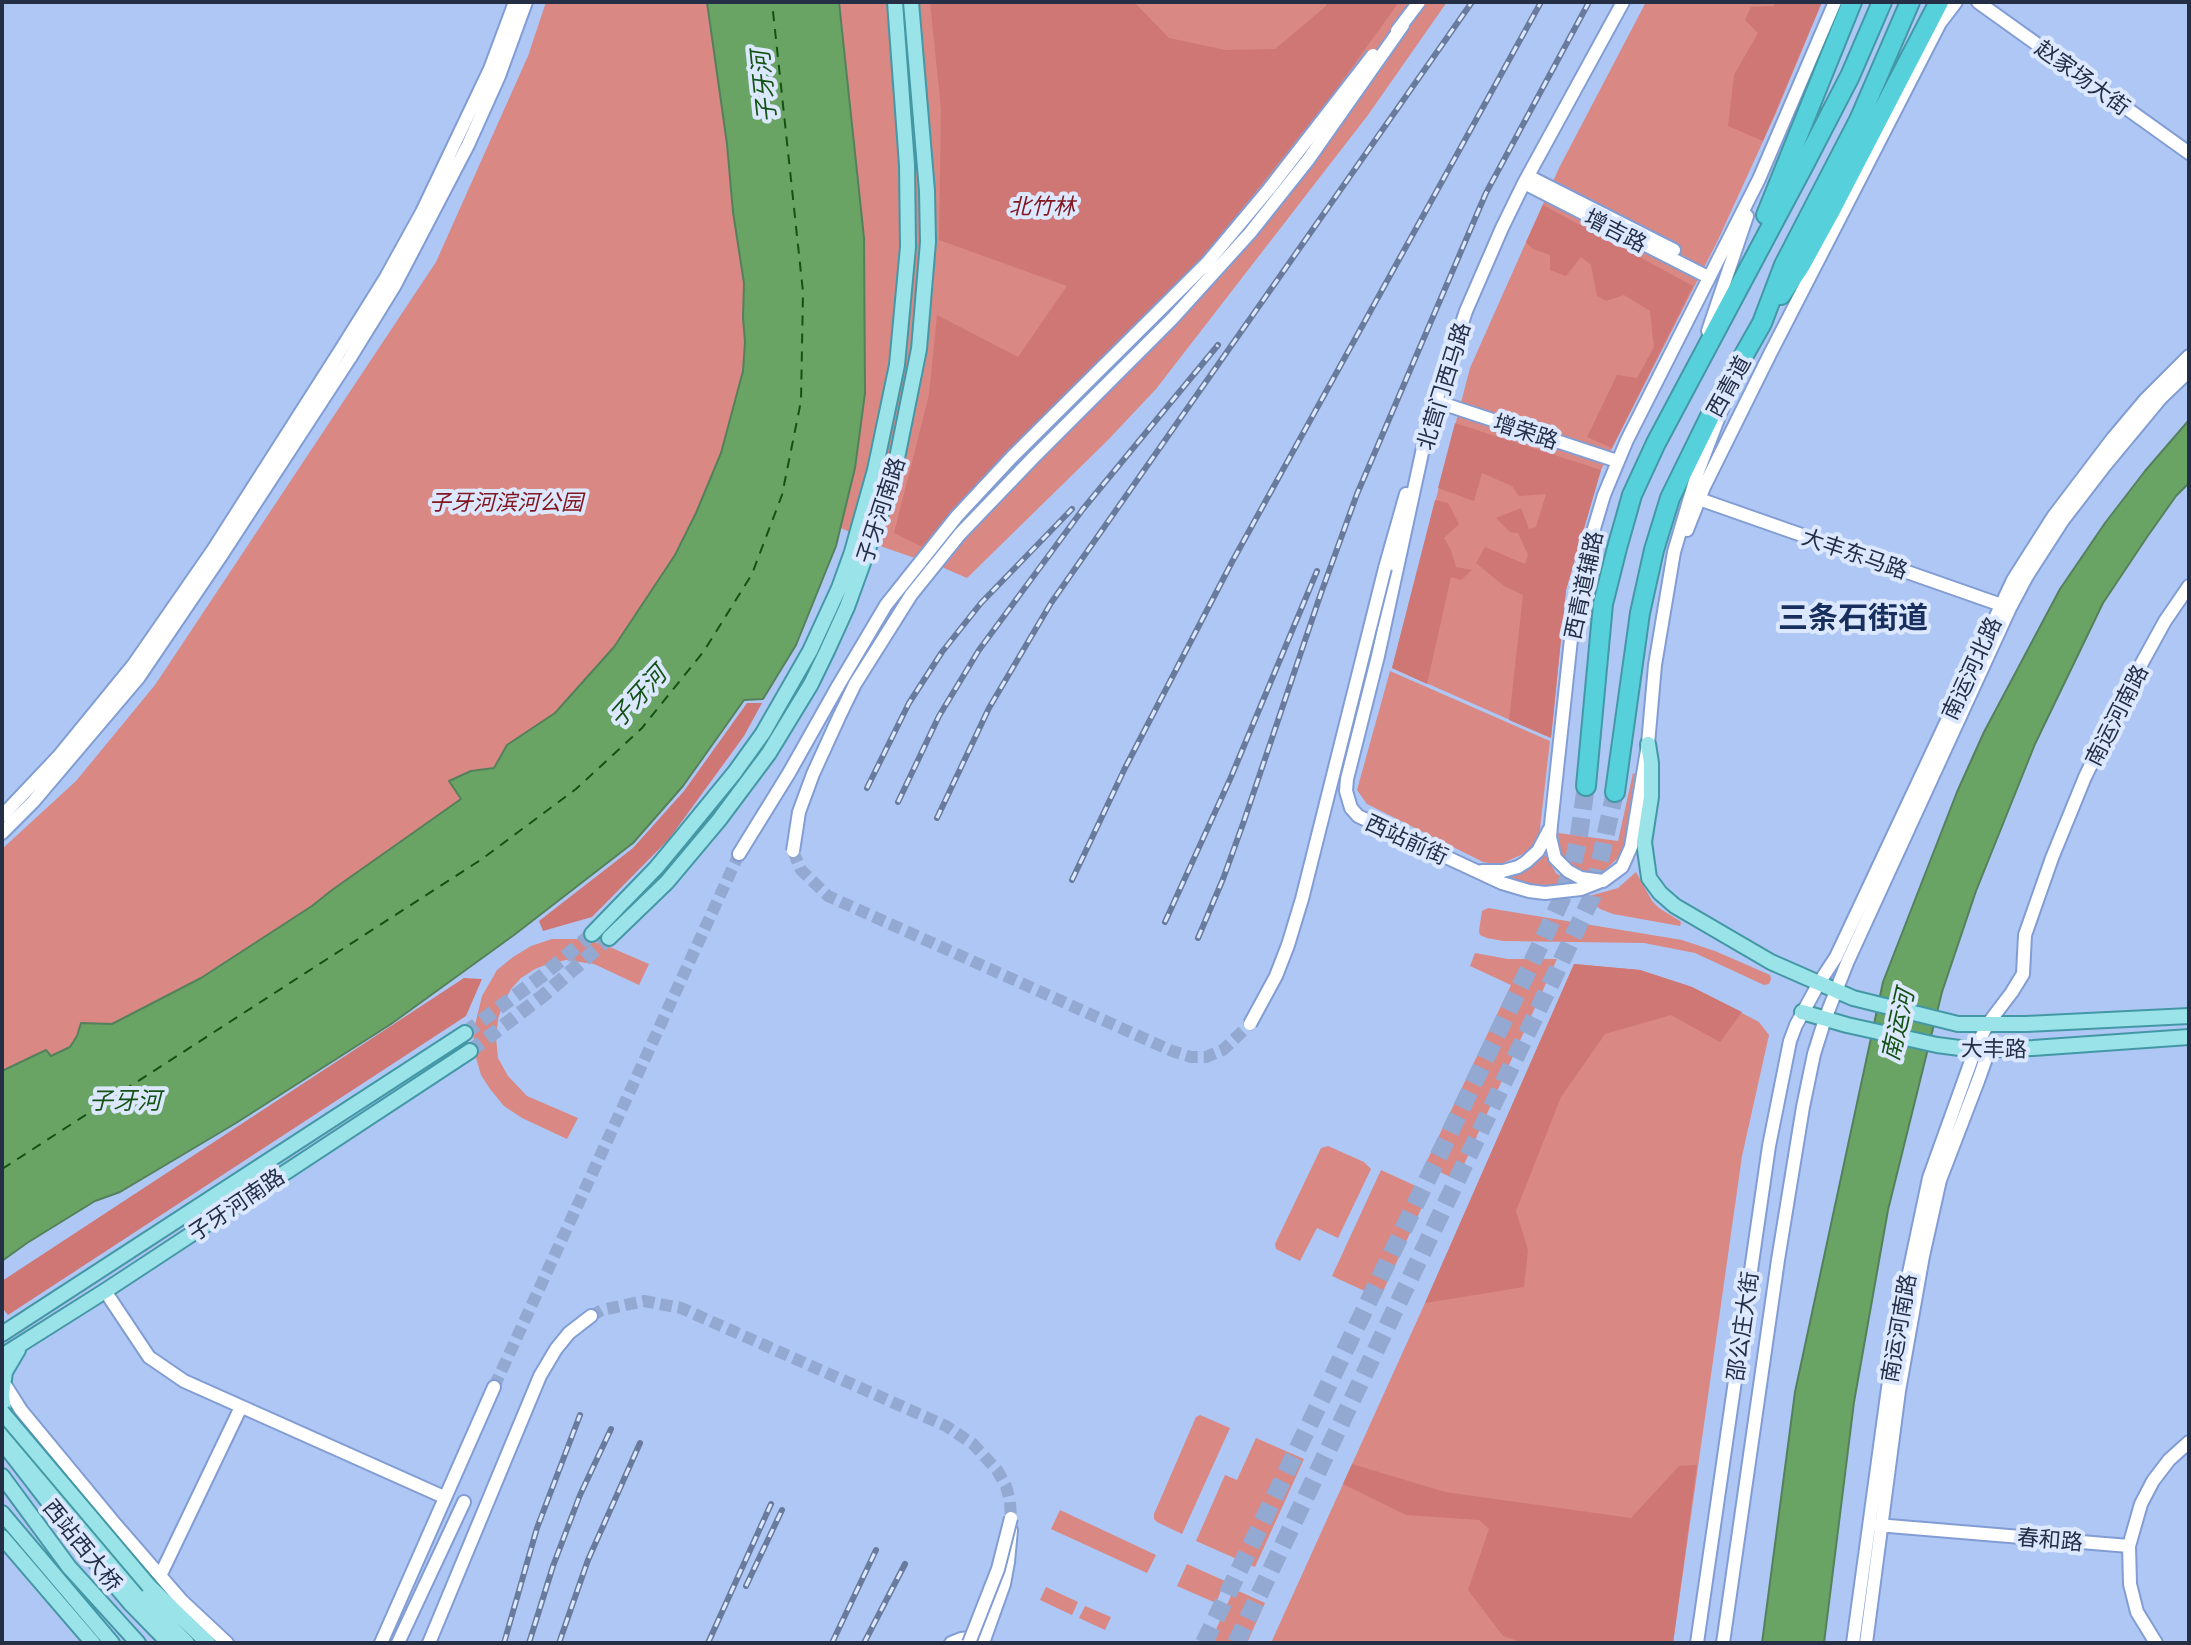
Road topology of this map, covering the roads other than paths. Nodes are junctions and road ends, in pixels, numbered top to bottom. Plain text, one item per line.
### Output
1 (515, 2) edge
2 (526, 2) edge
3 (895, 2) edge
4 (911, 2) edge
5 (1419, 2) edge
6 (1623, 2) edge
7 (1835, 2) edge
8 (1852, 2) edge
9 (1882, 2) edge
10 (1910, 2) edge
11 (1939, 2) edge
12 (1956, 2) edge
13 (1978, 2) edge
14 (1403, 25) junction
15 (2189, 153) edge
16 (1526, 179) junction
17 (1759, 179) junction
18 (1710, 274) junction
19 (1733, 297) junction
20 (1762, 323) junction
21 (2189, 356) edge
22 (1739, 366) junction
23 (1696, 367) junction
24 (2189, 371) edge
25 (1435, 401) junction
26 (1428, 425) junction
27 (1617, 461) junction
28 (1699, 499) junction
29 (2189, 586) edge
30 (1668, 590) junction
31 (2005, 606) junction
32 (1648, 744) junction
33 (1586, 786) tunnel mouth
34 (1615, 792) tunnel mouth
35 (1347, 799) joint
36 (2, 816) edge
37 (1551, 825) junction
38 (2, 833) edge
39 (793, 851) tunnel mouth
40 (739, 854) tunnel mouth
41 (1475, 870) junction
42 (1603, 881) junction
43 (592, 934) tunnel mouth
44 (609, 938) tunnel mouth
45 (1819, 983) junction
46 (1835, 991) junction
47 (1802, 1012) junction
48 (2189, 1016) edge
49 (1825, 1019) junction
50 (1250, 1024) tunnel mouth
51 (1987, 1025) junction
52 (465, 1033) tunnel mouth
53 (2189, 1037) edge
54 (1982, 1050) junction
55 (470, 1051) tunnel mouth
56 (105, 1291) junction
57 (591, 1316) tunnel mouth
58 (2, 1334) edge
59 (29, 1339) junction
60 (2, 1356) edge
61 (3, 1381) edge
62 (494, 1387) tunnel mouth
63 (241, 1407) junction
64 (2, 1412) edge
65 (4, 1433) edge
66 (2189, 1442) edge
67 (2, 1476) edge
68 (444, 1497) junction
69 (464, 1502) dead end
70 (2, 1513) edge
71 (1868, 1524) junction
72 (1881, 1525) junction
73 (2, 1537) edge
74 (2129, 1546) junction
75 (155, 1581) junction
76 (93, 1643) edge
77 (112, 1643) edge
78 (138, 1643) edge
79 (169, 1643) edge
80 (187, 1643) edge
81 (208, 1643) edge
82 (227, 1643) edge
83 (381, 1643) edge
84 (398, 1643) edge
85 (429, 1643) edge
86 (951, 1643) edge
87 (969, 1643) edge
88 (983, 1643) edge
89 (1697, 1643) edge
90 (1723, 1643) edge
91 (1853, 1643) edge
92 (1866, 1643) edge
93 (2156, 1643) edge

1 - 36 street
2 - 38 street
3 - 43 main road, 子牙河南路
4 - 44 main road, 子牙河南路
5 - 14 street, bridge
6 - 16 street, 北营门西马路
7 - 17 street, 西青道辅路
8 - 19 highway
9 - 19 highway, 西青道
10 - 20 highway, 西青道
11 - 20 highway
12 - 28 street
13 - 15 street, 赵家场大街
14 - 39 street, bridge
14 - 40 street, bridge
16 - 18 street, 增吉路
16 - 25 street, 北营门西马路
17 - 18 street, 西青道辅路
17 - 23 street
18 - 27 street, 西青道辅路
19 - 23 highway, 西青道
20 - 22 highway, 西青道
21 - 31 street, 南运河北路
22 - 30 street
22 - 34 highway, 西青道
23 - 33 highway, 西青道
24 - 31 street, 南运河北路
25 - 26 street, 北营门西马路
25 - 27 street, 增荣路
26 - 35 street, 北营门西马路
26 - 50 street, bridge
27 - 37 street, 西青道辅路
28 - 30 street
28 - 31 street, 大丰东马路
29 - 51 street, 南运河南路
30 - 32 street
31 - 45 street, 南运河北路
31 - 46 street, 南运河北路
32 - 42 street
32 - 45 main road
35 - 41 street, 西站前街
37 - 41 street
37 - 42 street, 西青道辅路
41 - 42 street, 西站前街
45 - 46 main road, 大丰路
45 - 47 street, 南运河北路
46 - 49 street, 南运河北路
46 - 51 main road, 大丰路
47 - 49 main road, 大丰路
47 - 89 street, 邵公庄大街
48 - 51 main road, 大丰路
49 - 54 main road, 大丰路
49 - 90 street, 邵公庄大街
51 - 54 street, 南运河南路
52 - 58 main road, 子牙河南路
53 - 54 main road, 大丰路
54 - 71 street, 南运河南路
54 - 72 street, 南运河南路
55 - 56 main road, 子牙河南路
56 - 59 main road, 子牙河南路
56 - 63 street
57 - 85 street
59 - 60 main road, 子牙河南路
59 - 61 main road
61 - 65 main road
61 - 75 street
62 - 68 street
63 - 68 street
63 - 75 street
64 - 75 main road, bridge
65 - 79 main road, 西站西大桥
65 - 80 main road
66 - 74 street
67 - 78 main road, 西站西大桥
68 - 83 street
69 - 84 street
70 - 77 main road
71 - 72 street, 春和路
71 - 91 street, 南运河南路
72 - 74 street, 春和路
72 - 92 street, 南运河南路
73 - 76 main road
74 - 93 street
75 - 81 main road
75 - 82 street
86 - 88 street
87 - 88 street, bridge

